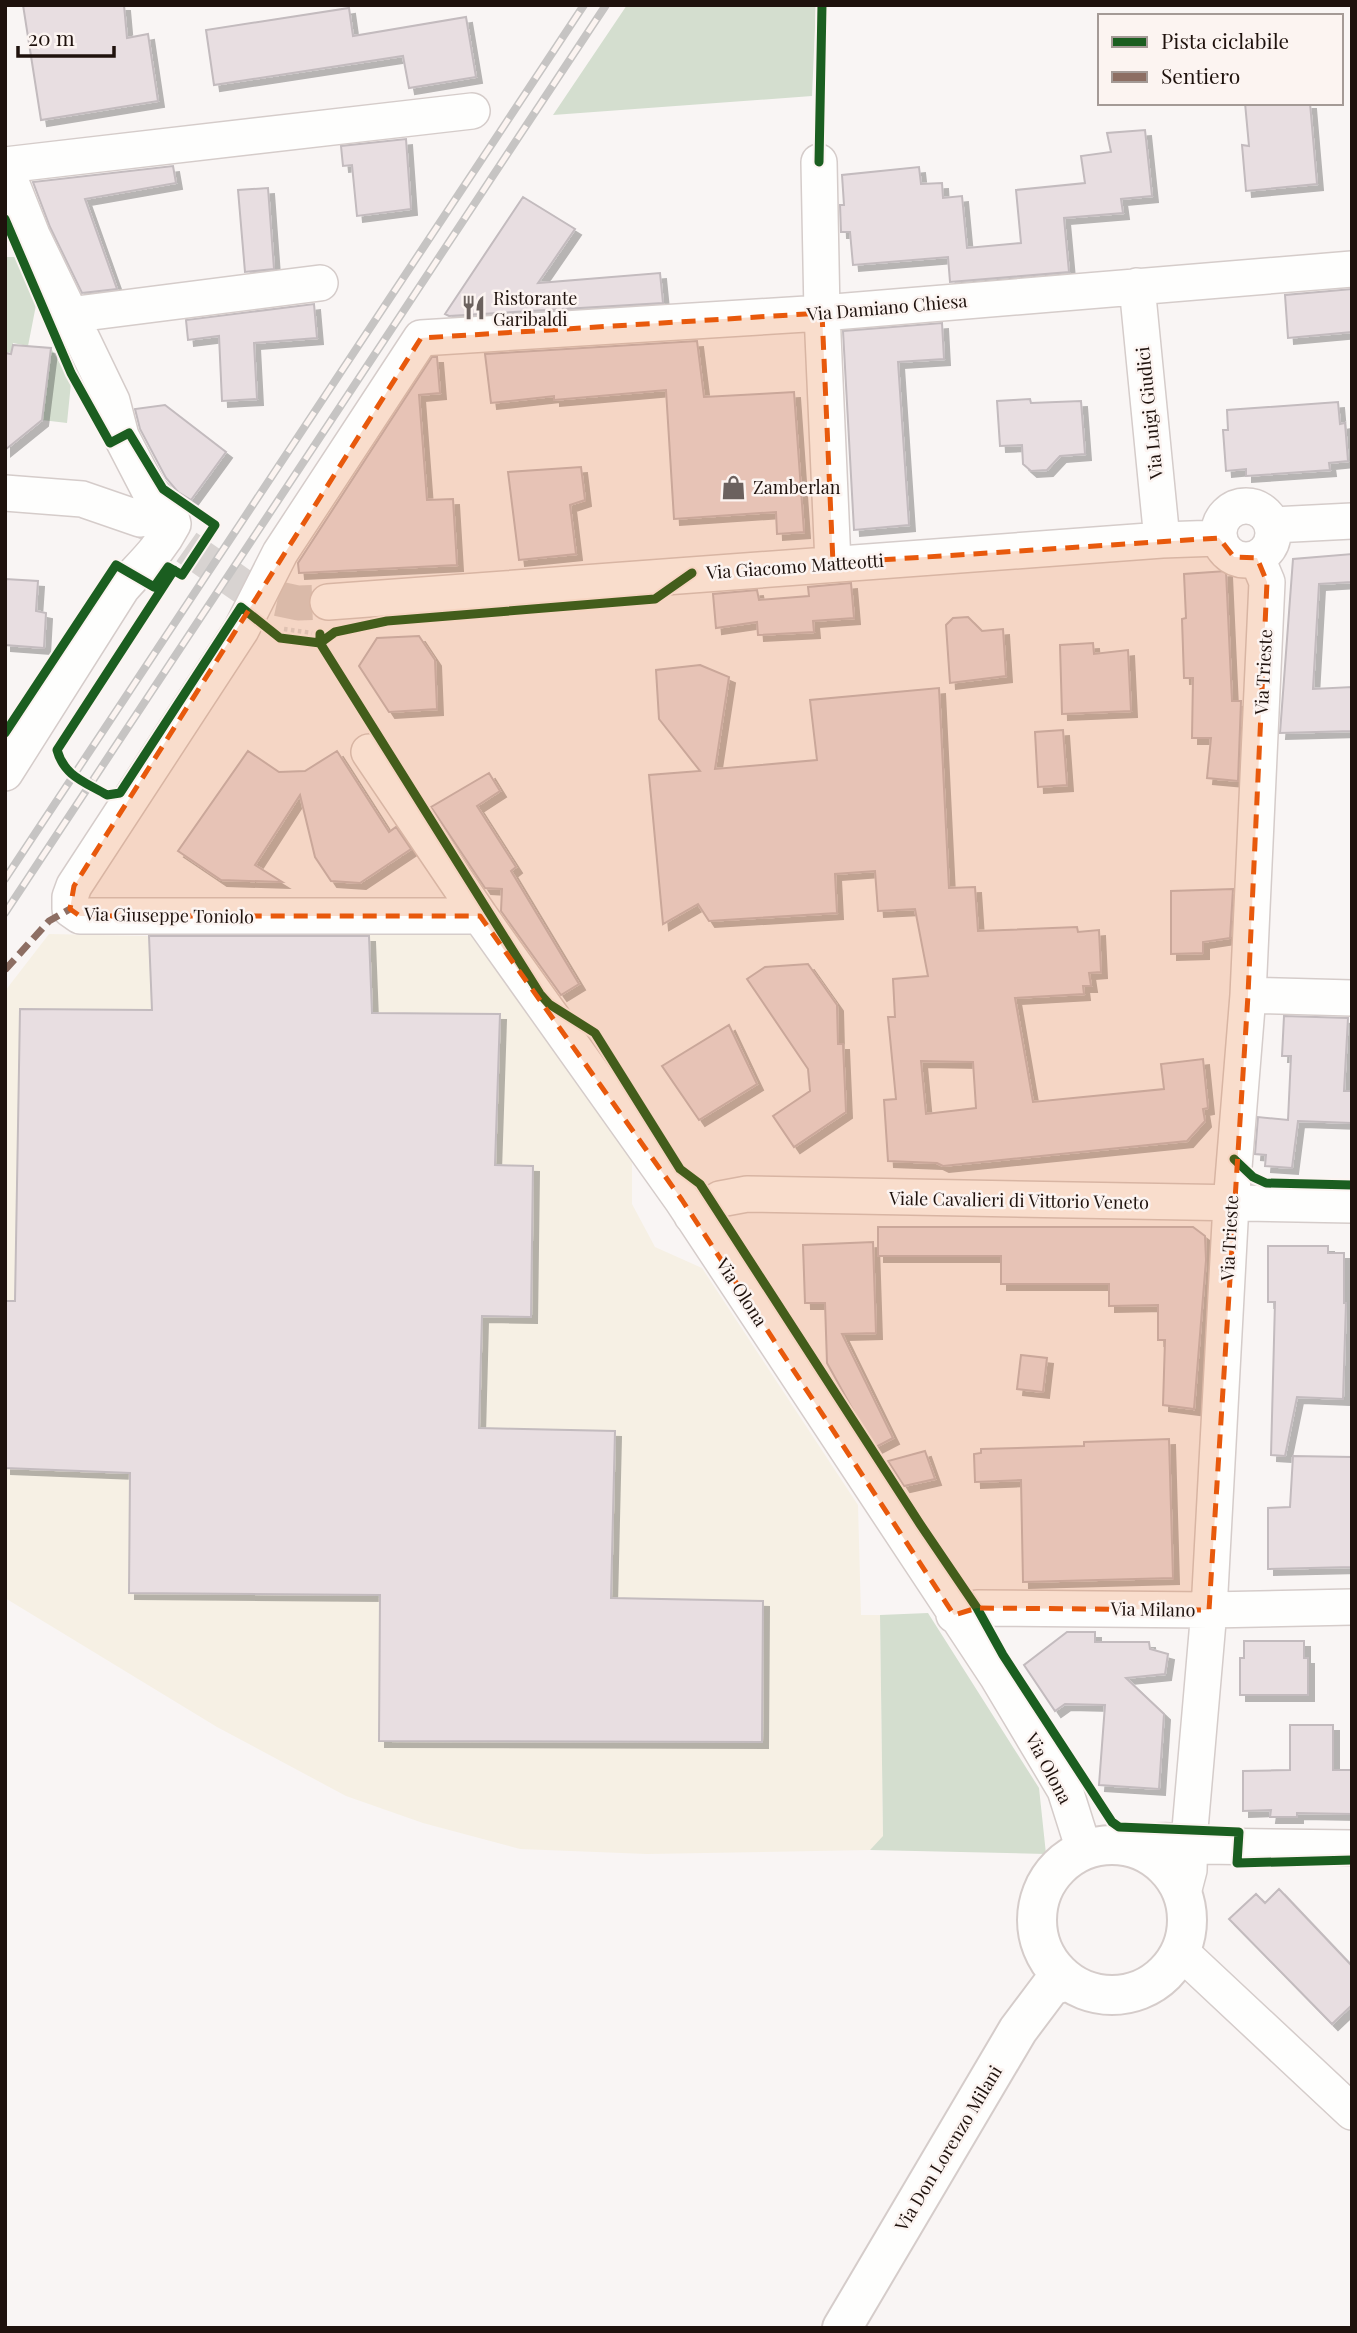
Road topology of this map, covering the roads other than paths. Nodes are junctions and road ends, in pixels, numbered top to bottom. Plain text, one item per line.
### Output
1 (472, 111) dead end
2 (819, 162) dead end
3 (5, 166) edge
4 (19, 235) edge
5 (1352, 269) edge
6 (320, 283) dead end
7 (1137, 286) junction
8 (822, 313) junction
9 (69, 315) junction
10 (421, 338) joint
11 (5, 493) edge
12 (140, 519) tunnel mouth
13 (1352, 521) edge
14 (1272, 525) junction
15 (1219, 538) junction
16 (1162, 540) junction
17 (833, 564) junction
18 (1262, 570) junction
19 (324, 618) tunnel mouth
20 (369, 752) dead end
21 (5, 773) edge
22 (480, 916) junction
23 (1248, 995) junction
24 (1352, 998) edge
25 (1231, 1204) junction
26 (1352, 1205) edge
27 (692, 1216) junction
28 (1352, 1607) edge
29 (1209, 1610) junction
30 (954, 1615) junction
31 (1190, 1843) junction
32 (1125, 1846) junction
33 (1352, 1848) edge
34 (1084, 1850) junction
35 (1182, 1893) junction
36 (1181, 1952) junction
37 (1067, 1981) junction
38 (1352, 2112) edge
39 (842, 2328) edge

1 - 3 street
2 - 8 street
3 - 4 street
4 - 9 street
5 - 7 street, Via Damiano Chiesa
6 - 9 street
7 - 8 street, Via Damiano Chiesa
7 - 16 street, Via Luigi Giudici
8 - 10 street, Via Damiano Chiesa
8 - 17 street
9 - 21 street
10 - 22 street, Via Giuseppe Toniolo
11 - 12 street
13 - 14 street
14 - 15 street
14 - 18 street
15 - 16 street, Via Giacomo Matteotti
15 - 18 street
16 - 17 street, Via Giacomo Matteotti
17 - 19 street, Via Giacomo Matteotti
18 - 23 street, Via Trieste
20 - 22 street, Via Olona
22 - 27 street, Via Olona
23 - 24 street
23 - 25 street, Via Trieste
25 - 26 street, Viale Cavalieri di Vittorio Veneto
25 - 27 street, Viale Cavalieri di Vittorio Veneto
25 - 29 street, Via Trieste
27 - 30 street, Via Olona
28 - 29 street, Via Milano
29 - 30 street, Via Milano
29 - 31 street, Via Trieste
30 - 34 street, Via Olona
31 - 32 street
31 - 33 street
31 - 35 street, Via Trieste
32 - 34 main road
32 - 35 main road
34 - 37 main road
35 - 36 main road
36 - 37 main road
36 - 38 street
37 - 39 main road, Via Don Lorenzo Milani

